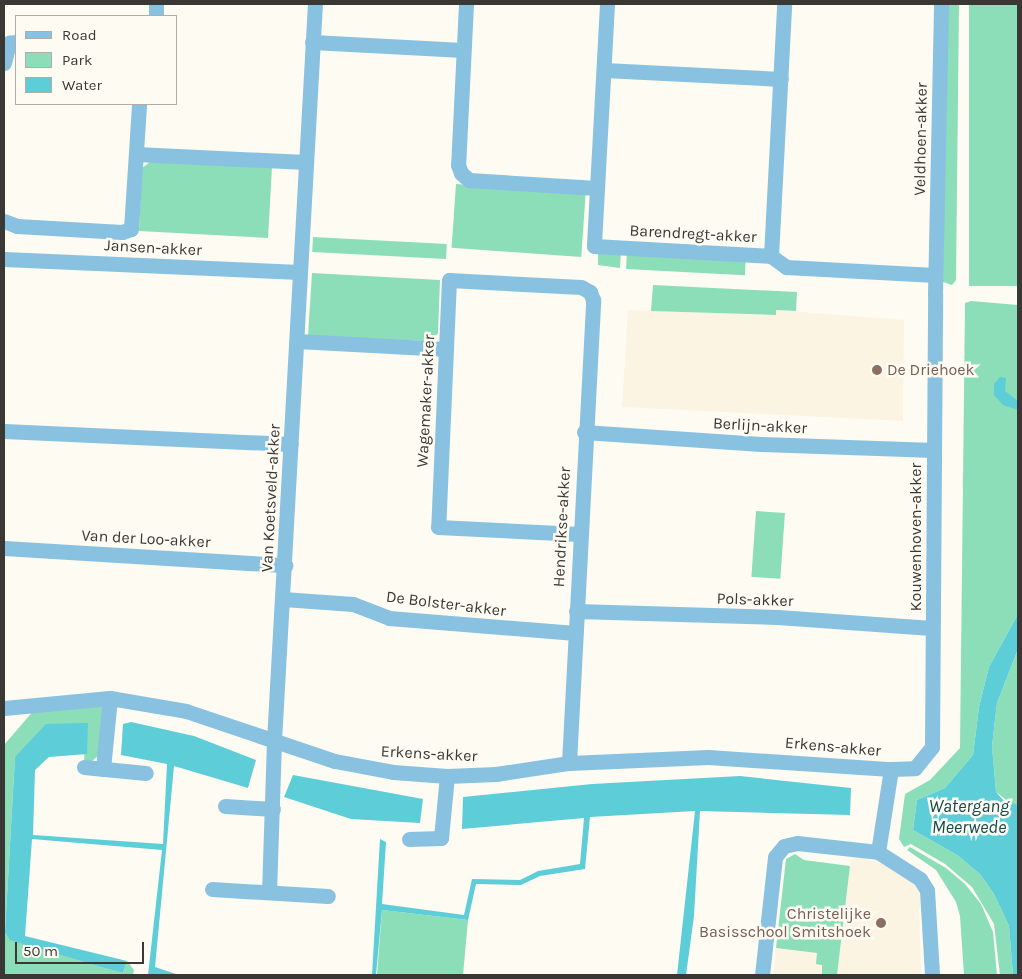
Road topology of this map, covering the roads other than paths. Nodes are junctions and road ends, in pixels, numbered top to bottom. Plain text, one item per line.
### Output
1 (315, 4) edge
2 (466, 4) edge
3 (607, 4) edge
4 (784, 4) edge
5 (940, 4) edge
6 (15, 42) edge
7 (312, 42) junction
8 (463, 50) junction
9 (4, 63) edge
10 (604, 70) junction
11 (781, 80) junction
12 (139, 105) edge
13 (136, 154) junction
14 (306, 162) junction
15 (597, 188) junction
16 (4, 221) edge
17 (771, 256) junction
18 (4, 259) edge
19 (300, 272) junction
20 (935, 275) junction
21 (590, 292) joint
22 (297, 341) junction
23 (446, 349) junction
24 (4, 431) edge
25 (584, 432) junction
26 (291, 444) junction
27 (934, 450) junction
28 (579, 534) junction
29 (4, 548) edge
30 (285, 565) junction
31 (283, 599) junction
32 (576, 611) junction
33 (932, 628) junction
34 (575, 633) junction
35 (110, 698) junction
36 (4, 708) edge
37 (274, 741) junction
38 (569, 764) junction
39 (84, 768) dead end
40 (103, 769) junction
41 (891, 770) junction
42 (146, 773) dead end
43 (447, 776) junction
44 (224, 806) dead end
45 (273, 809) junction
46 (409, 839) dead end
47 (878, 852) junction
48 (212, 889) dead end
49 (269, 892) junction
50 (328, 896) dead end
51 (762, 975) edge
52 (932, 975) edge

1 - 7 street, Van Koetsveld-akker
2 - 8 street
3 - 10 street
4 - 11 street
5 - 20 street, Veldhoen-akker
6 - 9 street
7 - 8 street
7 - 14 street, Van Koetsveld-akker
8 - 15 street
10 - 11 street
10 - 15 street
11 - 17 street
12 - 13 street
13 - 14 street
13 - 16 street
14 - 19 street, Van Koetsveld-akker
15 - 17 street, Barendregt-akker
17 - 20 street, Barendregt-akker
18 - 19 street, Jansen-akker
19 - 22 street, Van Koetsveld-akker
20 - 27 street, Kouwenhoven-akker
21 - 23 street, Wagemaker-akker
21 - 25 street, Hendrikse-akker
22 - 23 street
22 - 26 street, Van Koetsveld-akker
23 - 28 street, Wagemaker-akker
24 - 26 street
25 - 27 street, Berlijn-akker
25 - 28 street, Hendrikse-akker
26 - 30 street, Van Koetsveld-akker
27 - 33 street, Kouwenhoven-akker
28 - 32 street, Hendrikse-akker
29 - 30 street, Van der Loo-akker
30 - 31 street, Van Koetsveld-akker
31 - 34 street, De Bolster-akker
31 - 37 street, Van Koetsveld-akker
32 - 33 street, Pols-akker
32 - 34 street, Hendrikse-akker
33 - 41 street, Kouwenhoven-akker
34 - 38 street, Hendrikse-akker
35 - 36 street, Erkens-akker
35 - 37 street, Erkens-akker
35 - 40 street
37 - 43 street, Erkens-akker
37 - 45 street, Van Koetsveld-akker
38 - 41 street, Erkens-akker
38 - 43 street, Erkens-akker
39 - 40 street
40 - 42 street
41 - 47 street
43 - 46 street
44 - 45 street
45 - 49 street, Van Koetsveld-akker
47 - 51 street
47 - 52 street
48 - 49 street
49 - 50 street

